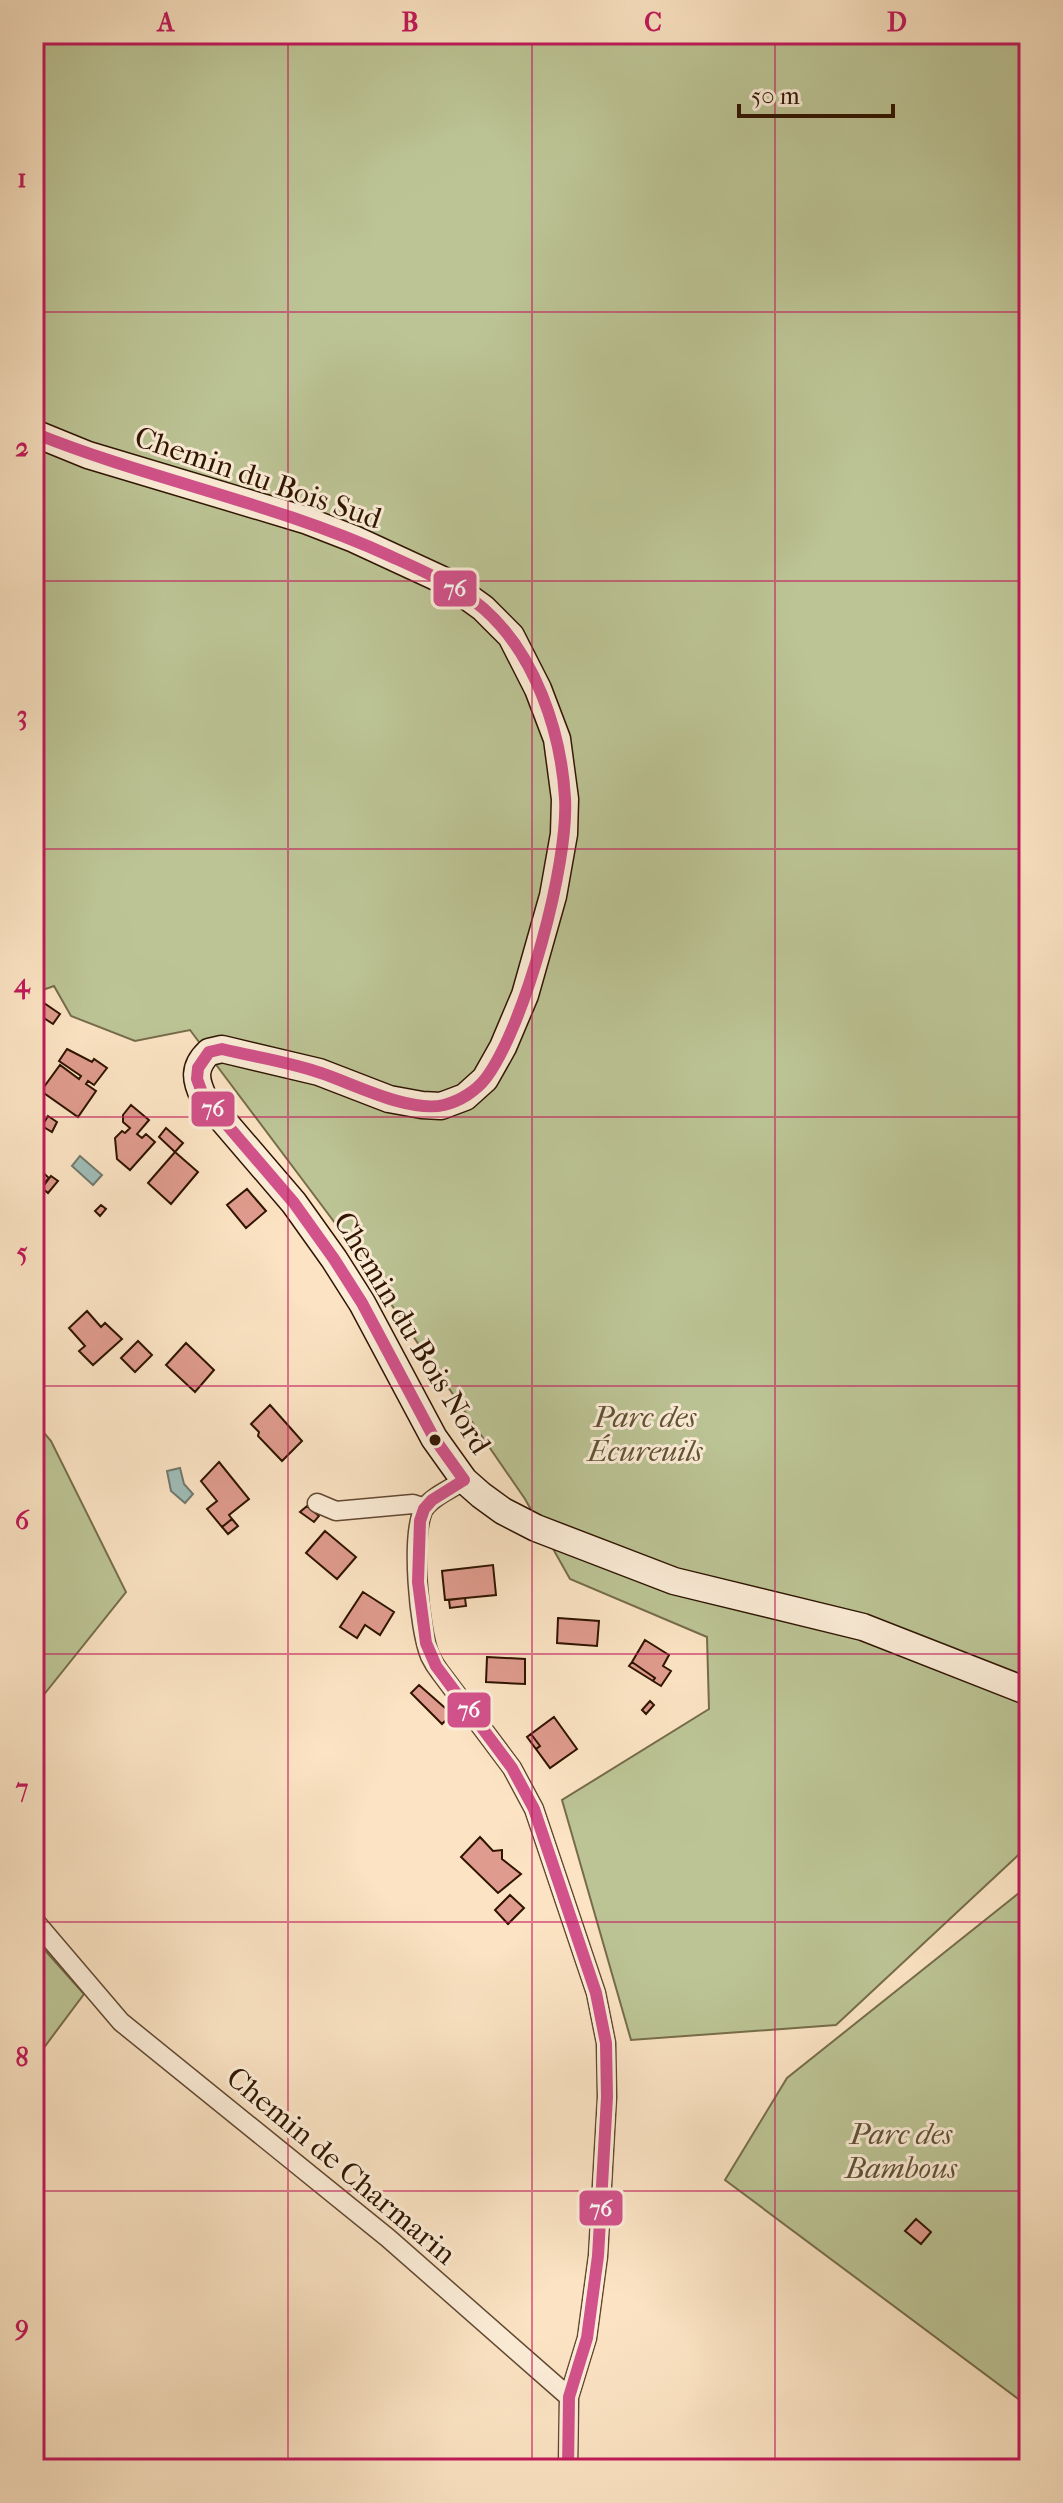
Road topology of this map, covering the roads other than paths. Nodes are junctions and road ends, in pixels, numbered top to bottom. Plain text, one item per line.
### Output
1 (34, 433) edge
2 (222, 1049) joint
3 (464, 1480) junction
4 (317, 1503) dead end
5 (425, 1508) junction
6 (1029, 1692) edge
7 (34, 1920) edge
8 (569, 2397) junction
9 (568, 2469) edge

1 - 2 street, Chemin du Bois Sud
2 - 3 street, Chemin du Bois Nord
3 - 5 street
3 - 6 street, Chemin du Bois Nord
4 - 5 street
5 - 8 street
7 - 8 street, Chemin de Charmarin
8 - 9 street

